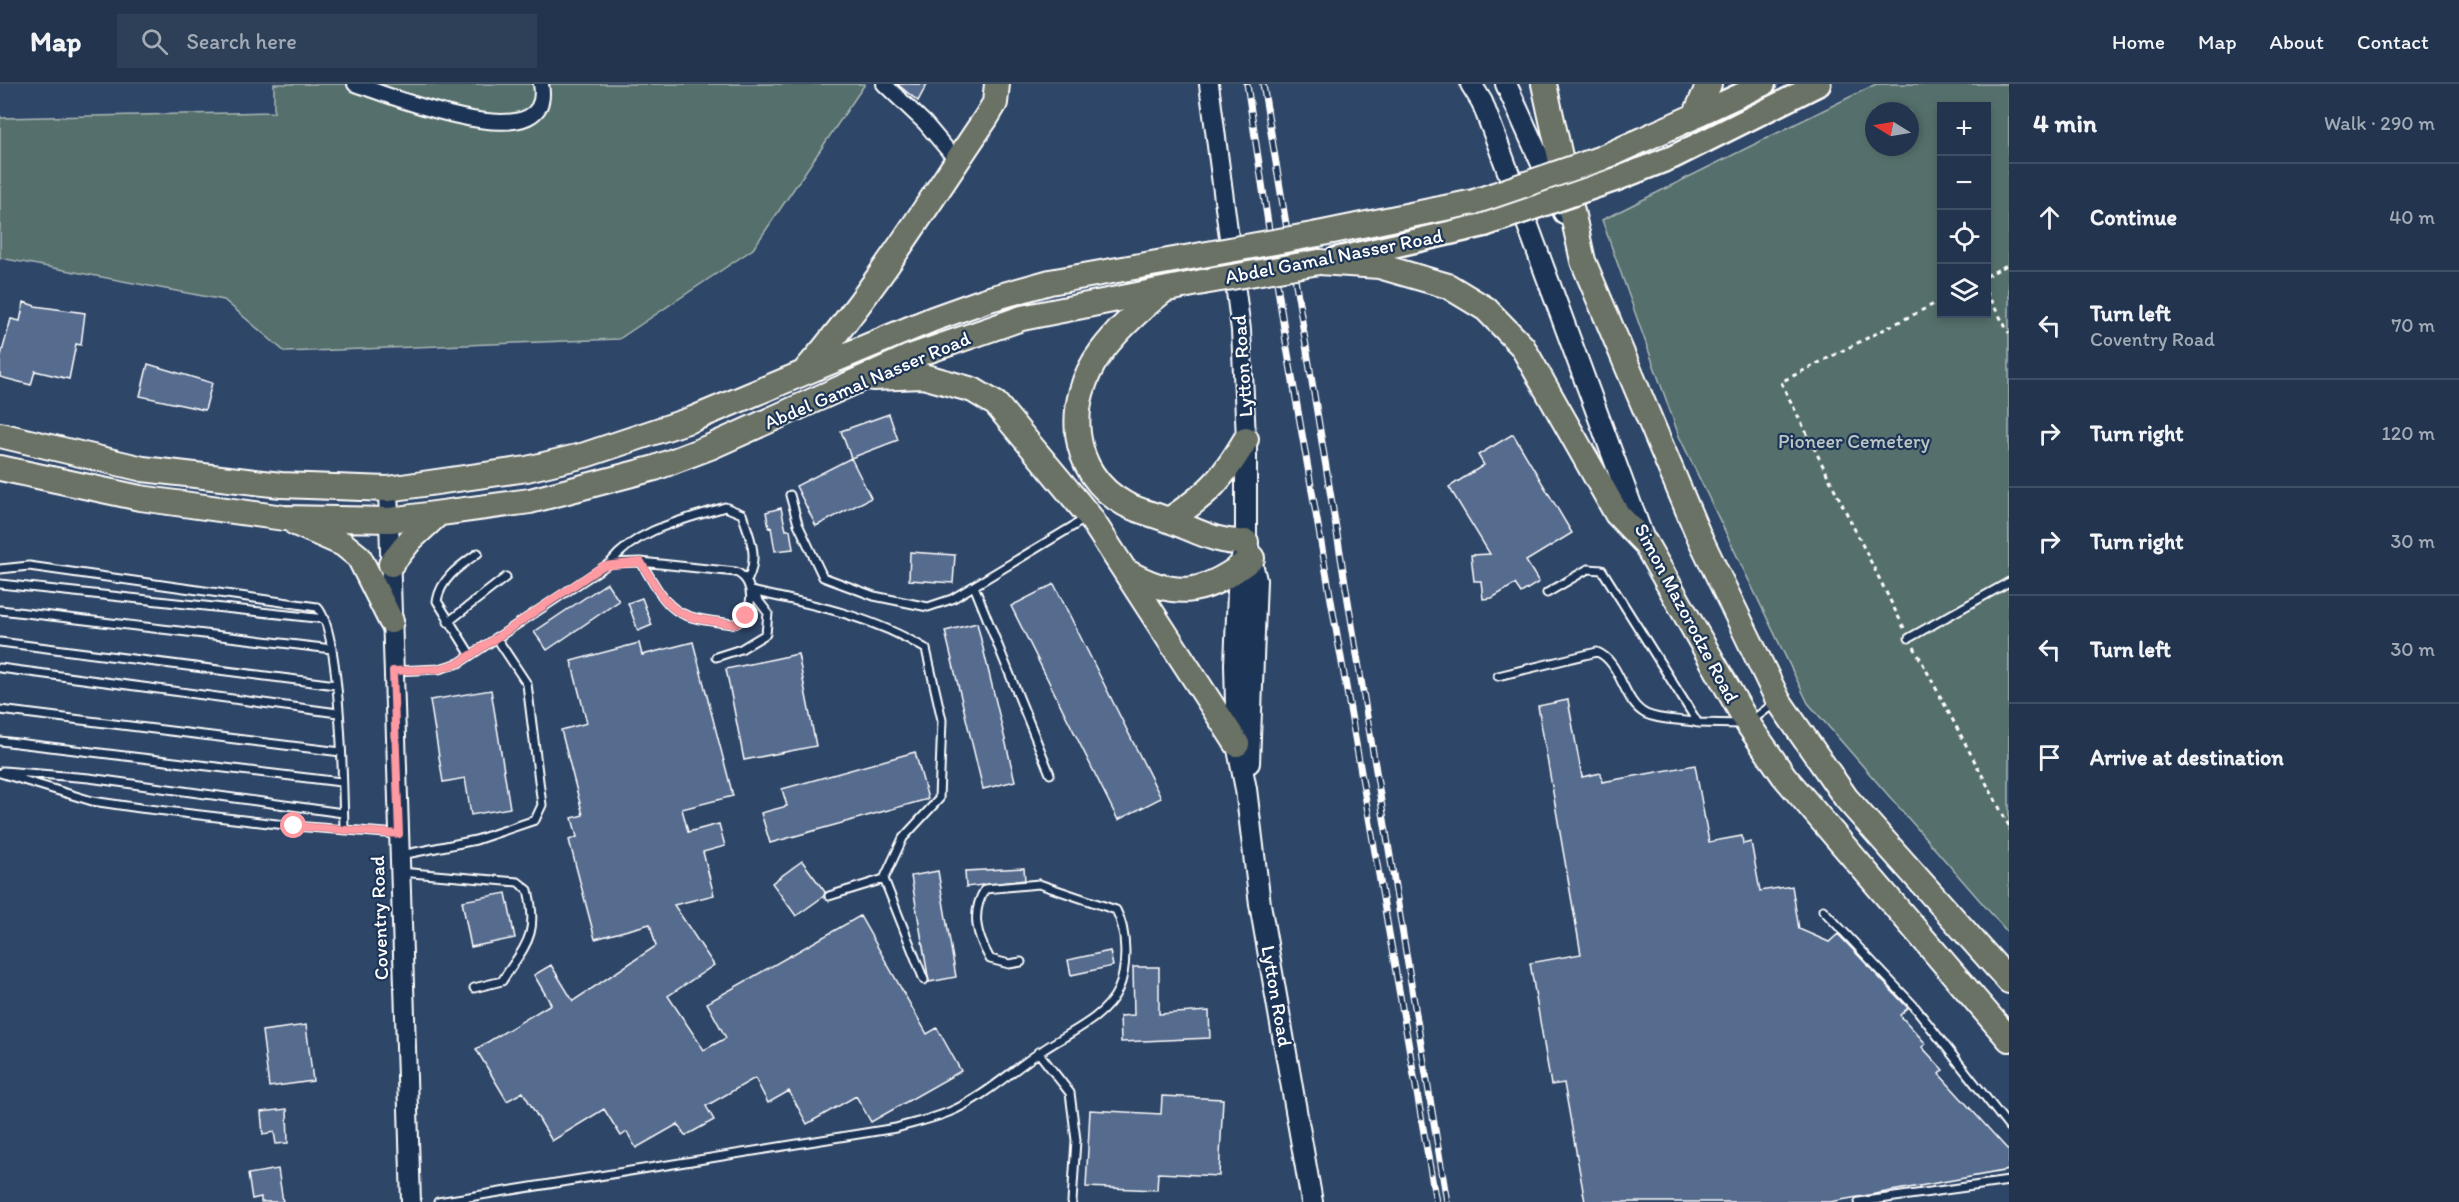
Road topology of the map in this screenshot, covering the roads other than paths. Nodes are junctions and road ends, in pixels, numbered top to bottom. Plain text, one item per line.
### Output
1 (355, 84) edge
2 (541, 84) edge
3 (884, 84) edge
4 (997, 84) edge
5 (1209, 84) edge
6 (1472, 84) edge
7 (1506, 84) edge
8 (1544, 84) edge
9 (1709, 84) edge
10 (1764, 84) edge
11 (1819, 84) edge
12 (1695, 116) junction
13 (957, 161) junction
14 (1325, 261) junction
15 (1583, 261) junction
16 (1168, 288) junction
17 (803, 374) junction
18 (857, 379) junction
19 (0, 435) edge
20 (1246, 439) junction
21 (0, 468) edge
22 (388, 489) junction
23 (790, 495) dead end
24 (437, 515) junction
25 (1090, 517) junction
26 (284, 518) junction
27 (390, 520) junction
28 (1169, 520) junction
29 (1645, 543) junction
30 (478, 553) dead end
31 (1246, 556) junction
32 (641, 562) junction
33 (609, 563) junction
34 (391, 564) junction
35 (0, 569) edge
36 (1127, 572) junction
37 (506, 577) dead end
38 (748, 579) junction
39 (2009, 582) edge
40 (0, 584) edge
41 (974, 586) junction
42 (752, 591) junction
43 (1547, 593) dead end
44 (0, 610) edge
45 (325, 619) junction
46 (391, 621) junction
47 (448, 622) junction
48 (496, 637) junction
49 (1909, 638) road end
50 (0, 642) edge
51 (332, 649) junction
52 (470, 654) junction
53 (716, 657) dead end
54 (0, 668) edge
55 (393, 671) junction
56 (1498, 675) dead end
57 (336, 685) junction
58 (1778, 700) junction
59 (0, 710) edge
60 (338, 713) junction
61 (1698, 723) junction
62 (1748, 724) junction
63 (0, 741) edge
64 (1237, 744) junction
65 (341, 752) junction
66 (0, 772) edge
67 (1050, 774) dead end
68 (341, 782) junction
69 (1246, 789) junction
70 (343, 813) junction
71 (344, 829) junction
72 (399, 834) junction
73 (400, 864) junction
74 (884, 879) junction
75 (829, 896) dead end
76 (1823, 909) dead end
77 (1021, 962) dead end
78 (924, 980) dead end
79 (2009, 981) edge
80 (474, 988) dead end
81 (2009, 1039) edge
82 (1038, 1052) junction
83 (2009, 1127) edge
84 (2009, 1181) edge
85 (411, 1202) edge
86 (438, 1202) edge
87 (1072, 1202) edge
88 (1312, 1202) edge
89 (1858, 1202) edge

1 - 2 street
3 - 13 street
4 - 13 highway
5 - 20 street, Lytton Road
6 - 29 main road, Simon Mazorodze Road
7 - 15 main road, Simon Mazorodze Road
8 - 15 highway
9 - 12 highway
10 - 12 main road, Abdel Gamal Nasser Road
11 - 14 main road, Abdel Gamal Nasser Road, bridge
12 - 17 highway, Abdel Gamal Nasser Road, bridge
13 - 17 highway
14 - 16 highway, Abdel Gamal Nasser Road, bridge
14 - 29 highway
15 - 58 highway, Simon Mazorodze Road
16 - 18 highway, Abdel Gamal Nasser Road
16 - 28 highway
17 - 22 highway, Abdel Gamal Nasser Road
18 - 24 highway, Abdel Gamal Nasser Road
18 - 25 highway
19 - 22 highway, Abdel Gamal Nasser Road
20 - 28 highway
20 - 31 main road, Lytton Road
21 - 26 highway, Abdel Gamal Nasser Road
22 - 27 street, Coventry Road
23 - 41 lane
24 - 27 highway, Abdel Gamal Nasser Road
24 - 34 highway
25 - 36 highway
25 - 41 lane
26 - 27 highway, Abdel Gamal Nasser Road
26 - 46 highway
27 - 34 street, Coventry Road
28 - 31 highway
29 - 62 highway, Simon Mazorodze Road
30 - 47 lane
31 - 36 highway
31 - 64 main road, Lytton Road
31 - 69 main road, Lytton Road
32 - 33 lane
32 - 38 lane
32 - 42 lane
33 - 38 lane
33 - 48 lane
34 - 46 street, Coventry Road
35 - 45 lane
36 - 64 highway
37 - 47 lane
38 - 42 lane
39 - 49 lane
40 - 45 lane
41 - 67 lane
42 - 53 lane
42 - 74 lane
43 - 61 lane
44 - 51 lane
45 - 51 lane
46 - 55 street, Coventry Road
47 - 52 lane
48 - 52 lane
48 - 73 lane
50 - 57 lane
51 - 57 lane
52 - 55 lane
54 - 60 lane
55 - 72 street, Coventry Road
56 - 61 lane
57 - 60 lane
58 - 62 lane
58 - 79 highway, Simon Mazorodze Road
59 - 65 lane
60 - 65 lane
61 - 62 lane
62 - 81 highway, Simon Mazorodze Road
63 - 68 lane
64 - 69 main road, Lytton Road
65 - 68 lane
66 - 70 lane
66 - 71 lane
68 - 70 lane
69 - 88 main road, Lytton Road
70 - 71 lane
71 - 72 lane
72 - 73 street, Coventry Road
73 - 80 lane
73 - 85 street, Coventry Road
74 - 75 lane
74 - 78 lane
76 - 83 lane
77 - 82 lane
82 - 86 lane
82 - 87 lane
84 - 89 lane

